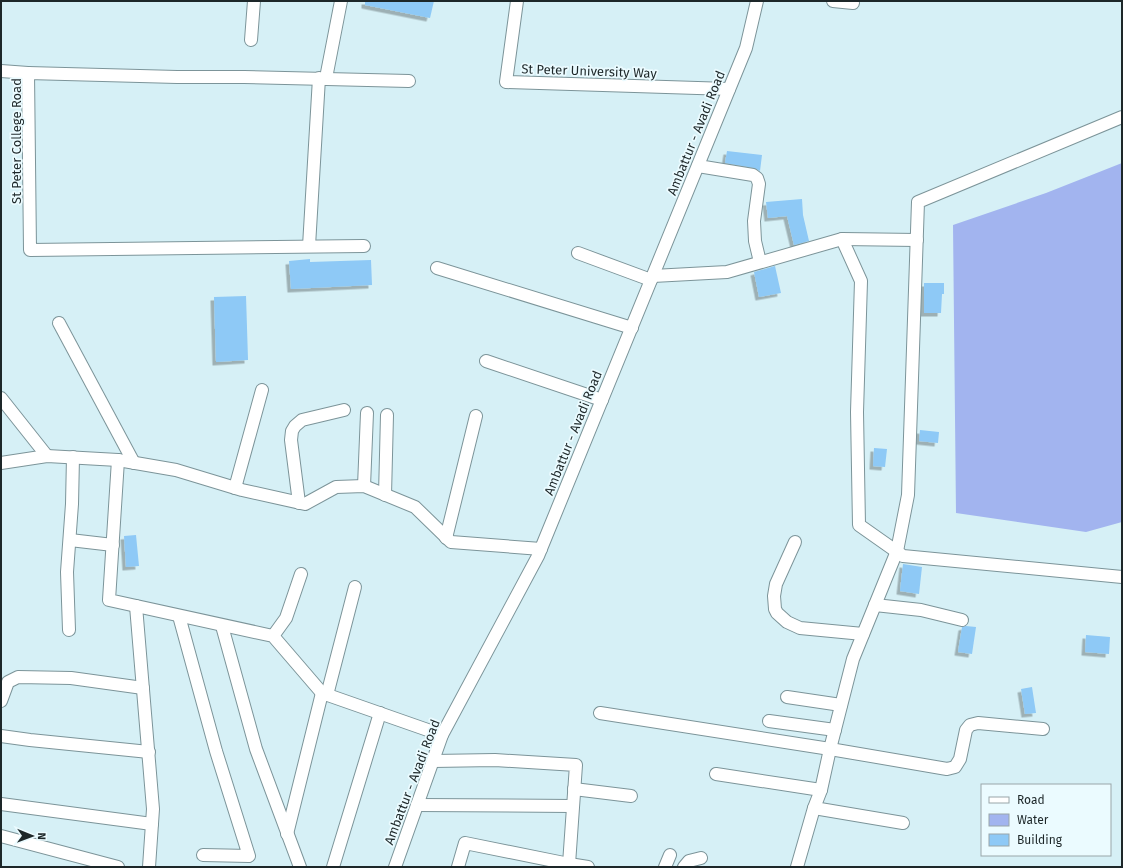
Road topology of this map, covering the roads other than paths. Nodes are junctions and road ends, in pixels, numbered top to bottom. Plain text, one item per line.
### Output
1 (254, 1) edge
2 (341, 1) edge
3 (516, 1) edge
4 (756, 1) edge
5 (833, 1) edge
6 (853, 2) dead end
7 (251, 40) dead end
8 (1, 72) edge
9 (28, 73) junction
10 (322, 78) junction
11 (409, 81) dead end
12 (729, 88) junction
13 (1122, 117) edge
14 (698, 166) junction
15 (842, 238) junction
16 (917, 240) junction
17 (309, 246) junction
18 (364, 246) dead end
19 (578, 253) dead end
20 (760, 262) junction
21 (437, 268) dead end
22 (652, 278) junction
23 (58, 323) dead end
24 (632, 328) junction
25 (486, 361) dead end
26 (262, 390) dead end
27 (1, 398) edge
28 (602, 400) junction
29 (344, 410) dead end
30 (367, 413) dead end
31 (387, 415) dead end
32 (476, 416) dead end
33 (47, 456) junction
34 (73, 457) junction
35 (118, 460) junction
36 (1, 463) edge
37 (134, 463) junction
38 (364, 486) junction
39 (235, 488) junction
40 (385, 495) junction
41 (298, 503) junction
42 (446, 538) junction
43 (70, 540) junction
44 (795, 542) dead end
45 (113, 545) junction
46 (541, 549) junction
47 (896, 551) junction
48 (301, 574) dead end
49 (1122, 577) edge
50 (355, 587) dead end
51 (875, 604) junction
52 (136, 606) junction
53 (179, 616) junction
54 (962, 620) dead end
55 (222, 626) junction
56 (69, 630) dead end
57 (863, 634) junction
58 (273, 636) junction
59 (143, 688) junction
60 (325, 694) junction
61 (787, 697) dead end
62 (1, 701) edge
63 (841, 705) junction
64 (380, 713) junction
65 (600, 713) dead end
66 (769, 721) dead end
67 (1043, 729) dead end
68 (835, 730) junction
69 (442, 735) junction
70 (1, 736) edge
71 (830, 749) junction
72 (149, 752) junction
73 (433, 761) junction
74 (716, 774) dead end
75 (574, 789) junction
76 (821, 790) junction
77 (631, 796) dead end
78 (1, 804) edge
79 (417, 804) junction
80 (572, 806) junction
81 (814, 808) junction
82 (903, 822) dead end
83 (152, 824) junction
84 (287, 834) junction
85 (1, 836) edge
86 (203, 855) dead end
87 (670, 855) dead end
88 (701, 858) dead end
89 (86, 863) edge
90 (569, 864) junction
91 (118, 867) edge
92 (149, 867) edge
93 (300, 867) edge
94 (334, 867) edge
95 (395, 867) edge
96 (458, 867) edge
97 (588, 867) edge
98 (665, 867) edge
99 (684, 867) edge
100 (797, 867) edge

1 - 7 street
2 - 10 street
3 - 12 street, St Peter University Way
4 - 12 street, Ambattur - Avadi Road
5 - 6 street
8 - 9 street
9 - 10 street, St Peter College Road
9 - 17 street, St Peter College Road
10 - 11 street, St Peter College Road
10 - 17 street
12 - 14 street, Ambattur - Avadi Road
13 - 16 street
14 - 20 street
14 - 22 street, Ambattur - Avadi Road
15 - 16 street
15 - 20 street
15 - 47 street
16 - 47 street
17 - 18 street, St Peter College Road
19 - 22 street
20 - 22 street
21 - 24 street
22 - 24 street, Ambattur - Avadi Road
23 - 37 street
24 - 28 street, Ambattur - Avadi Road
25 - 28 street
26 - 39 street
27 - 33 street
28 - 46 street, Ambattur - Avadi Road
29 - 41 street
30 - 38 street
31 - 40 street
32 - 42 street
33 - 34 street
33 - 36 street
34 - 35 street
34 - 43 street
35 - 37 street
35 - 45 street
37 - 39 street
38 - 40 street
38 - 41 street
39 - 41 street
40 - 42 street
42 - 46 street
43 - 45 street
43 - 56 street
44 - 57 street
45 - 52 street
46 - 69 street, Ambattur - Avadi Road
47 - 49 street
47 - 51 street
48 - 58 street
50 - 60 street
51 - 54 street
51 - 57 street
52 - 53 street
52 - 59 street
53 - 55 street
53 - 86 street
55 - 58 street
55 - 84 street
57 - 63 street
58 - 60 street
59 - 62 street
59 - 72 street
60 - 64 street
60 - 84 street
61 - 63 street
63 - 68 street
64 - 69 street
64 - 94 street
65 - 71 street
66 - 68 street
67 - 71 street
68 - 71 street
69 - 73 street, Ambattur - Avadi Road
70 - 72 street
71 - 76 street
72 - 83 street
73 - 75 street
73 - 79 street, Ambattur - Avadi Road
74 - 76 street
75 - 77 street
75 - 80 street
76 - 81 street
78 - 83 street
79 - 80 street
79 - 95 street, Ambattur - Avadi Road
80 - 90 street
81 - 82 street
81 - 100 street
83 - 92 street
84 - 93 street
85 - 89 street
87 - 98 street
88 - 99 street
89 - 91 street
90 - 96 street
90 - 97 street

